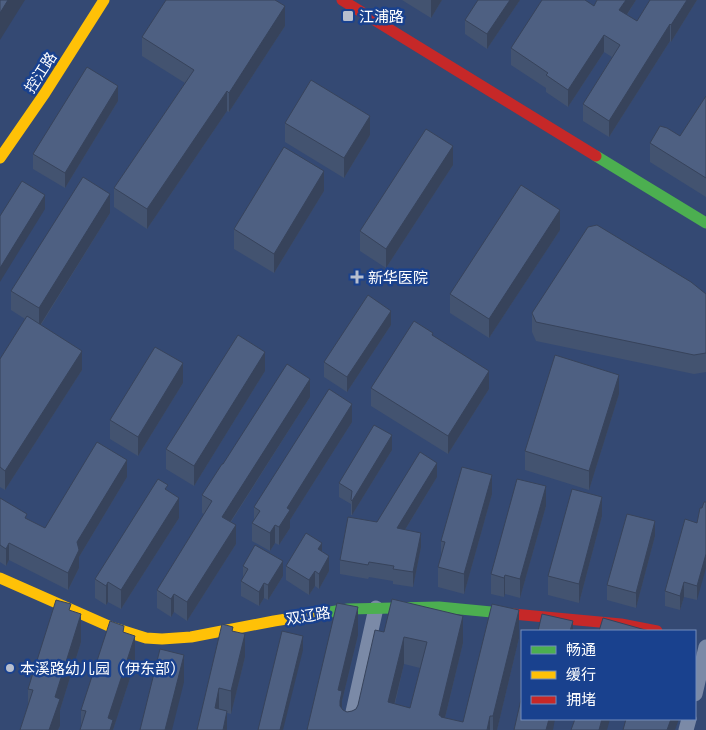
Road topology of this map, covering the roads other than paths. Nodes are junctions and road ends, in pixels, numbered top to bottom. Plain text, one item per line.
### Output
1 (104, 0) edge
2 (342, 0) edge
3 (0, 158) edge
4 (706, 223) edge
5 (0, 578) edge
6 (376, 608) junction
7 (652, 630) edge
8 (706, 648) edge
9 (696, 690) edge
10 (348, 730) edge

1 - 3 street, 控江路
2 - 4 street
5 - 6 street, 双辽路
6 - 7 street, 双辽路
6 - 10 street
8 - 9 street

